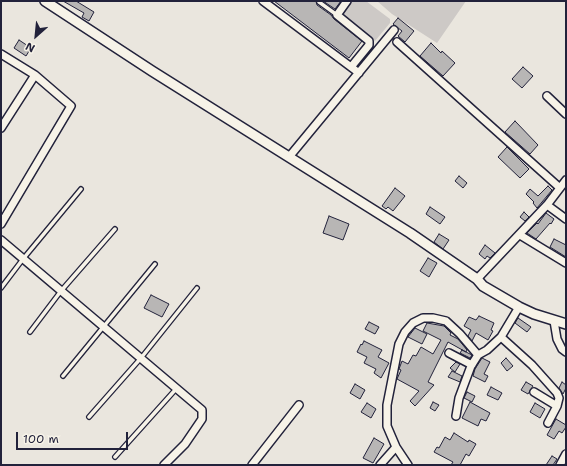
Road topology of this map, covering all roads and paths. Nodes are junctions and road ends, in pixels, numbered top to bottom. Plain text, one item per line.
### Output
1 (45, 1) edge
2 (263, 1) edge
3 (347, 1) edge
4 (319, 2) edge
5 (338, 15) junction
6 (394, 30) dead end
7 (397, 42) dead end
8 (1, 54) edge
9 (358, 59) junction
10 (366, 65) junction
11 (351, 67) junction
12 (359, 73) junction
13 (35, 75) junction
14 (547, 96) dead end
15 (566, 114) edge
16 (1, 128) edge
17 (289, 157) junction
18 (566, 180) edge
19 (560, 188) junction
20 (82, 189) dead end
21 (547, 205) junction
22 (566, 219) edge
23 (1, 224) edge
24 (115, 229) dead end
25 (520, 235) junction
26 (1, 240) edge
27 (23, 259) junction
28 (155, 264) dead end
29 (566, 264) edge
30 (477, 280) junction
31 (1, 288) edge
32 (197, 288) dead end
33 (61, 291) junction
34 (519, 307) junction
35 (554, 321) junction
36 (566, 324) edge
37 (103, 326) junction
38 (30, 332) dead end
39 (500, 337) junction
40 (566, 352) edge
41 (449, 353) dead end
42 (478, 355) junction
43 (141, 358) junction
44 (472, 365) junction
45 (63, 376) dead end
46 (177, 388) junction
47 (534, 392) dead end
48 (299, 405) dead end
49 (557, 406) junction
50 (456, 416) dead end
51 (89, 417) dead end
52 (548, 423) dead end
53 (396, 447) junction
54 (566, 454) edge
55 (115, 457) dead end
56 (164, 465) edge
57 (252, 465) edge
58 (380, 465) edge
59 (408, 465) edge
60 (560, 465) edge

1 - 17 street
2 - 11 street
3 - 5 street
4 - 5 lane
5 - 9 street
6 - 10 street
7 - 19 street
8 - 13 street
9 - 10 street
9 - 11 street
10 - 12 street
11 - 12 street
12 - 17 street
13 - 16 street
13 - 23 street
14 - 15 street
17 - 30 street
18 - 19 street
19 - 21 street
20 - 27 lane
21 - 22 street
21 - 25 street
24 - 33 lane
25 - 29 street
25 - 30 street
26 - 27 street
27 - 31 lane
27 - 33 street
28 - 37 lane
30 - 34 street
32 - 43 lane
33 - 37 street
33 - 38 lane
34 - 35 street
34 - 39 street
35 - 36 street
35 - 40 street
37 - 43 street
37 - 45 lane
39 - 42 street
39 - 49 street
41 - 44 street
42 - 44 street
42 - 53 street
43 - 46 street
43 - 51 lane
44 - 50 street
46 - 55 lane
46 - 56 street
47 - 49 street
48 - 57 street
49 - 52 street
53 - 58 street
53 - 59 street
54 - 60 street

